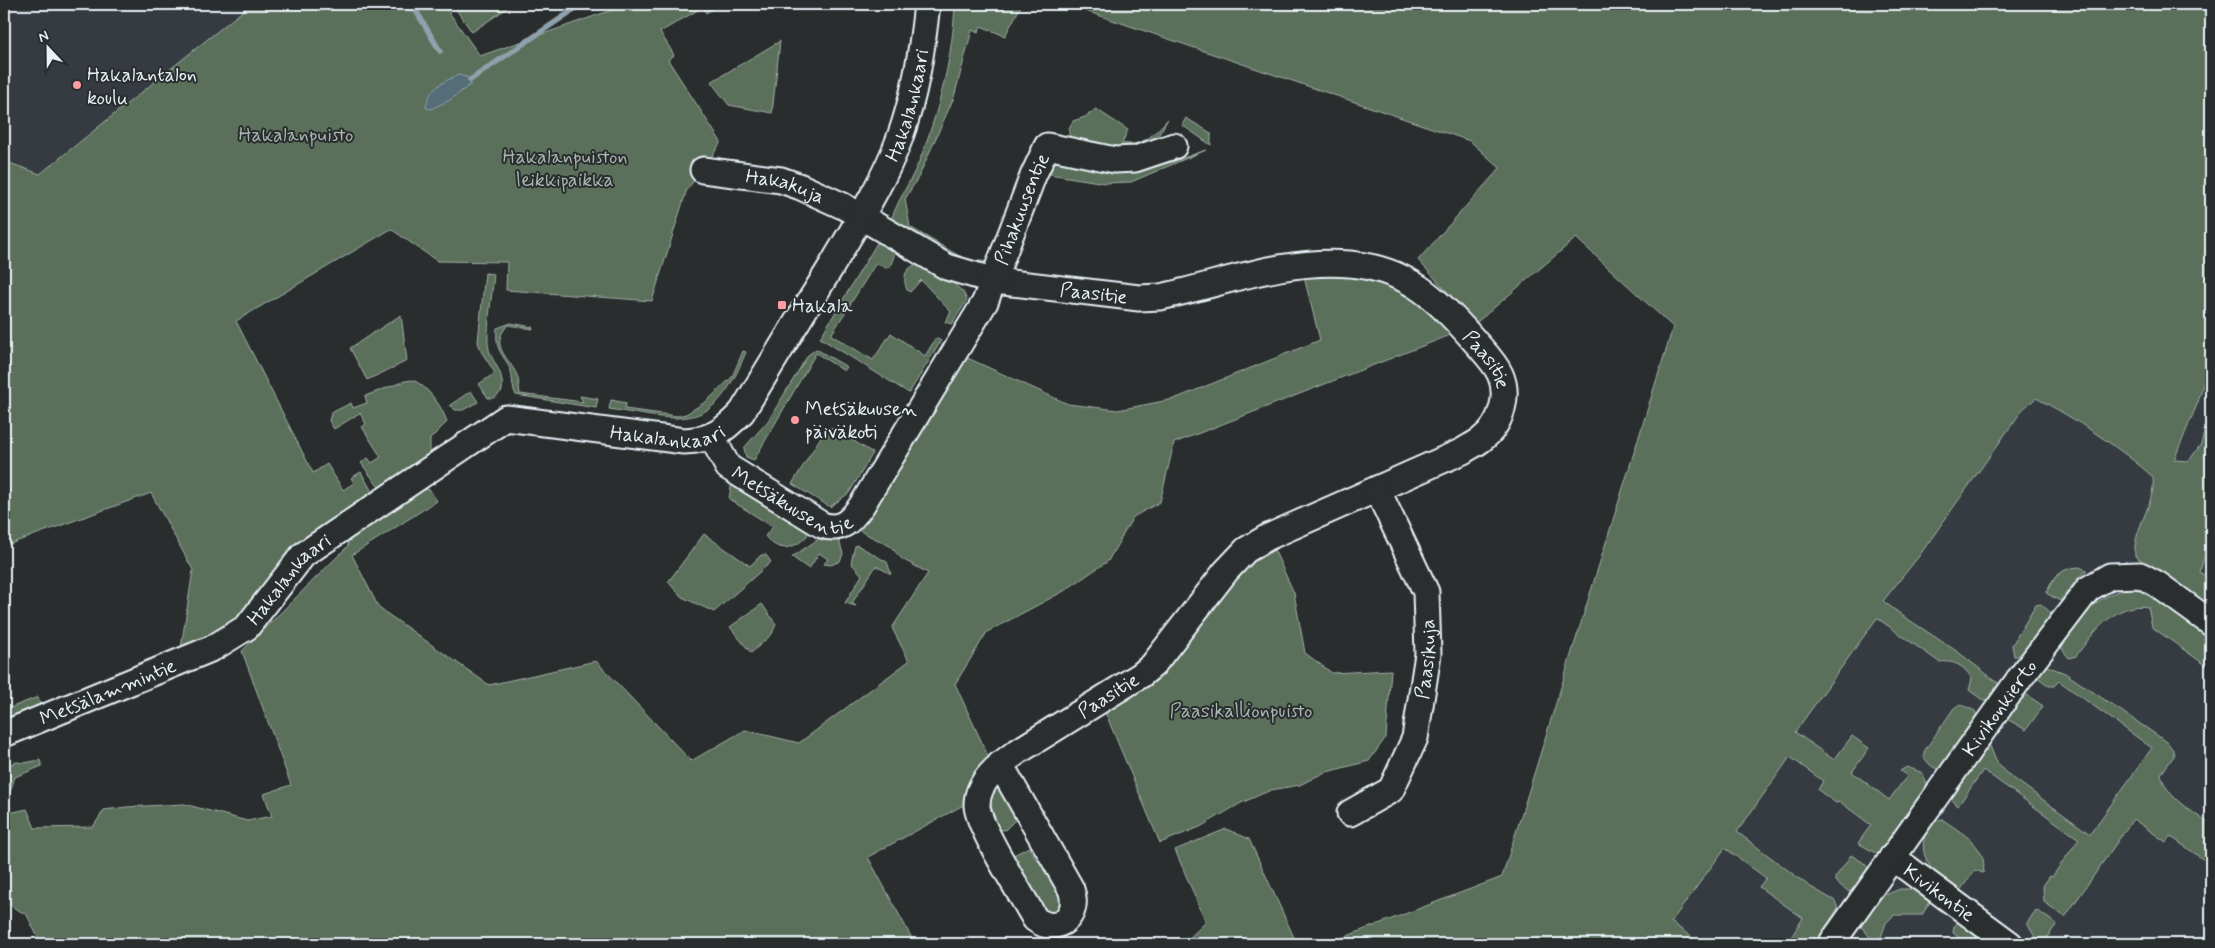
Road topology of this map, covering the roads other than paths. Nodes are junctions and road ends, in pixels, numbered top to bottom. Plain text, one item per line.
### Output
1 (927, 4) edge
2 (1174, 146) dead end
3 (703, 170) dead end
4 (861, 217) junction
5 (995, 282) junction
6 (712, 437) junction
7 (1377, 489) junction
8 (2211, 623) edge
9 (213, 648) joint
10 (4, 734) edge
11 (1000, 764) junction
12 (1350, 813) dead end
13 (1892, 857) junction
14 (1831, 944) edge
15 (2010, 944) edge

1 - 4 street, Hakalankaari
2 - 5 street, Pihakuusentie
3 - 4 street, Hakakuja
4 - 5 street, Paasitie
4 - 6 street, Hakalankaari
5 - 6 street, Metsäkuusentie
5 - 7 street, Paasitie
6 - 9 street, Hakalankaari
7 - 11 street, Paasitie
7 - 12 street, Paasikuja
8 - 13 street, Kivikonkierto
9 - 10 street, Metsälammintie
11 - 11 street, Paasitie
13 - 14 street, Kivikonkierto
13 - 15 street, Kivikontie

